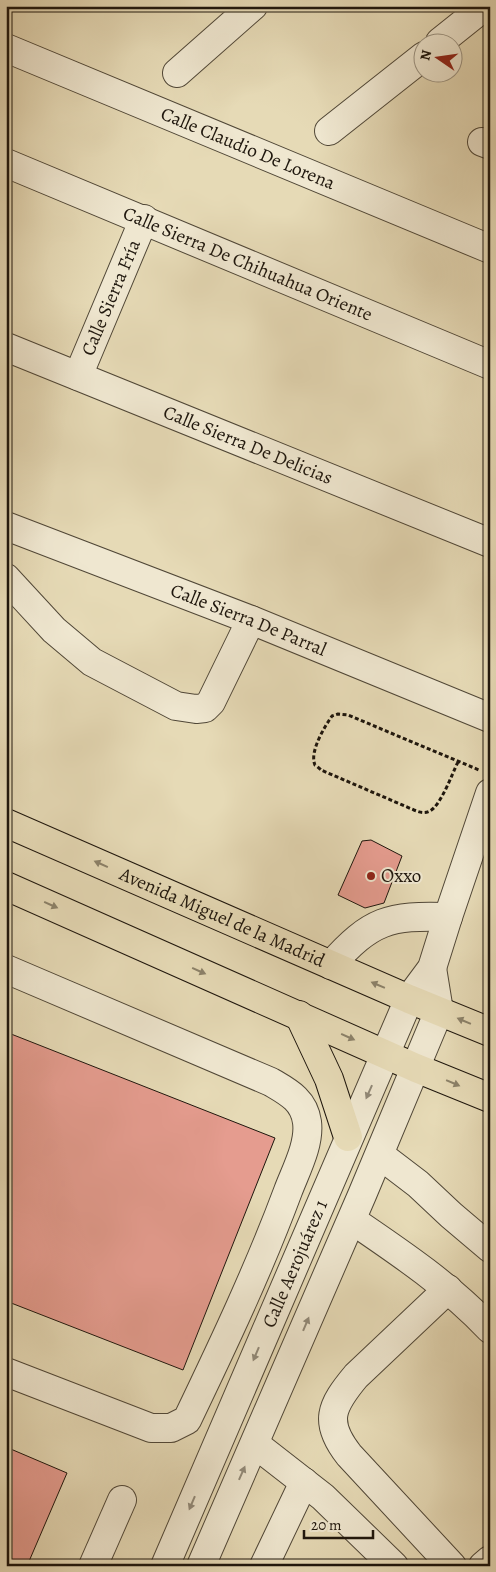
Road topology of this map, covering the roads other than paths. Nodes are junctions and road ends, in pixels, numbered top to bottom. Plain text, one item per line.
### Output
1 (253, 6) edge
2 (485, 6) edge
3 (452, 32) edge
4 (6, 48) edge
5 (414, 64) edge
6 (178, 73) dead end
7 (329, 131) dead end
8 (6, 163) edge
9 (144, 220) junction
10 (490, 249) edge
11 (6, 348) edge
12 (490, 365) edge
13 (78, 376) junction
14 (6, 526) edge
15 (490, 544) edge
16 (6, 578) edge
17 (250, 620) junction
18 (490, 718) edge
19 (486, 782) edge
20 (6, 822) edge
21 (6, 886) edge
22 (448, 917) junction
23 (331, 965) junction
24 (432, 968) junction
25 (6, 969) edge
26 (409, 999) junction
27 (439, 1011) junction
28 (299, 1015) junction
29 (490, 1032) edge
30 (386, 1053) junction
31 (416, 1068) junction
32 (490, 1098) edge
33 (348, 1137) junction
34 (380, 1155) junction
35 (352, 1220) junction
36 (490, 1248) edge
37 (448, 1289) junction
38 (490, 1329) edge
39 (6, 1372) edge
40 (255, 1444) junction
41 (304, 1482) junction
42 (122, 1500) dead end
43 (416, 1529) junction
44 (490, 1560) edge
45 (385, 1563) edge
46 (93, 1566) edge
47 (165, 1566) edge
48 (201, 1566) edge
49 (264, 1566) edge
50 (452, 1566) edge
51 (483, 1566) edge

1 - 6 street
2 - 3 street
4 - 10 street, Calle Claudio De Lorena
5 - 7 street
8 - 9 street, Calle Sierra De Chihuahua Oriente
9 - 12 street, Calle Sierra De Chihuahua Oriente
9 - 13 street, Calle Sierra Fría
11 - 13 street, Calle Sierra De Delicias
13 - 15 street, Calle Sierra De Delicias
14 - 17 street, Calle Sierra De Parral
16 - 17 street
17 - 18 street, Calle Sierra De Parral
19 - 22 street, Calle Aerojuárez 1
23 -> 20 main road, Avenida Miguel de la Madrid
21 -> 28 main road
22 - 23 street
22 - 24 street, Calle Aerojuárez 1
26 -> 23 main road, Avenida Miguel de la Madrid
24 - 26 street, Calle Aerojuárez 1
24 - 27 street, Calle Aerojuárez 1
25 - 39 street
26 - 27 main road, Avenida Miguel de la Madrid
26 - 30 street, Calle Aerojuárez 1
29 -> 27 main road, Avenida Miguel de la Madrid
27 - 31 street, Calle Aerojuárez 1
28 -> 30 main road
28 - 33 main road
30 - 31 main road
30 -> 33 street, Calle Aerojuárez 1
31 -> 32 main road
31 - 34 street, Calle Aerojuárez 1
33 -> 47 street, Calle Aerojuárez 1
34 - 35 street, Calle Aerojuárez 1
34 - 36 street
35 - 37 street
40 -> 35 street, Calle Aerojuárez 1
37 - 38 street
37 - 43 street
40 - 41 street
48 -> 40 street, Calle Aerojuárez 1
41 - 45 street
41 - 49 street
42 - 46 street
43 - 45 street
43 - 50 street
44 - 51 street

